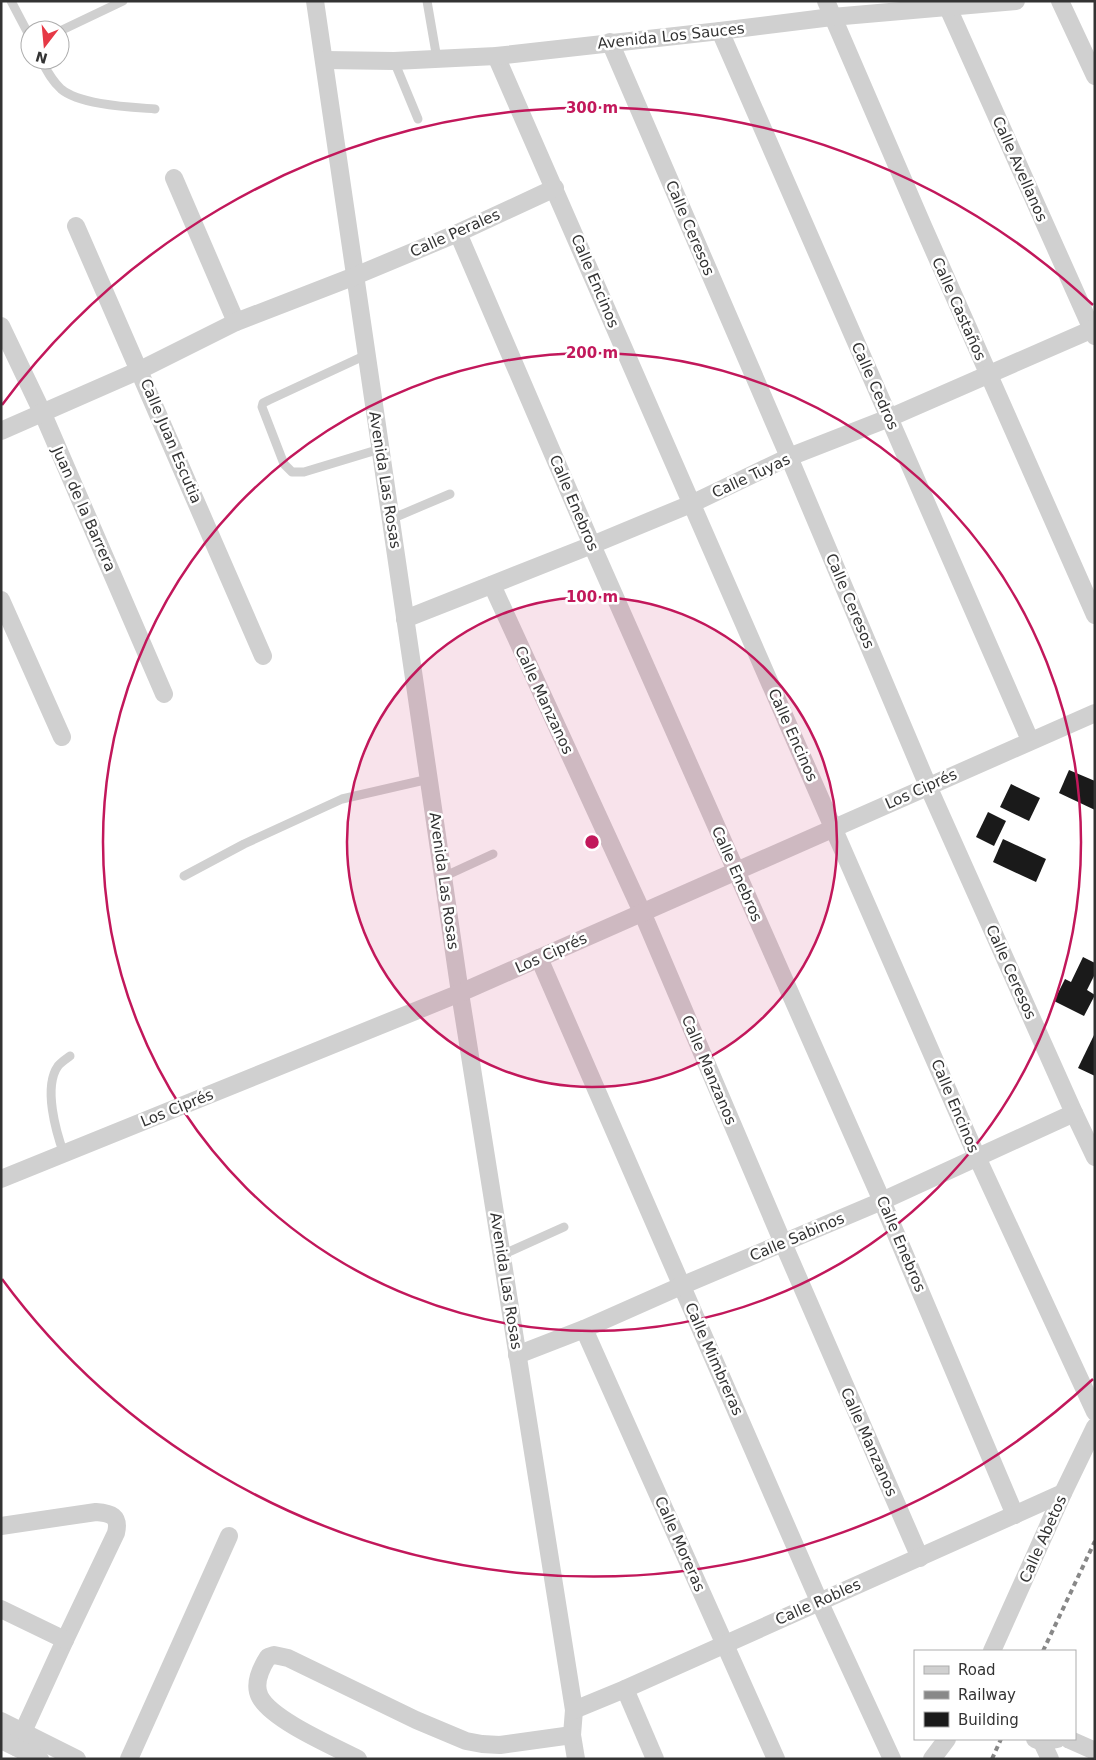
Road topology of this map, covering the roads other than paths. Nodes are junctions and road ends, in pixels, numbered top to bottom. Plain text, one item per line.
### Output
1 (11, 1) edge
2 (123, 1) edge
3 (315, 1) edge
4 (427, 1) edge
5 (1016, 1) edge
6 (1060, 1) edge
7 (946, 4) edge
8 (829, 9) edge
9 (21, 20) edge
10 (70, 26) edge
11 (720, 31) junction
12 (610, 42) junction
13 (496, 56) junction
14 (437, 59) junction
15 (325, 60) junction
16 (394, 61) junction
17 (47, 70) edge
18 (1095, 76) edge
19 (155, 109) dead end
20 (418, 119) dead end
21 (174, 178) dead end
22 (555, 188) junction
23 (76, 226) dead end
24 (458, 233) junction
25 (355, 276) junction
26 (236, 322) junction
27 (1, 326) edge
28 (1094, 331) edge
29 (366, 355) junction
30 (140, 370) junction
31 (988, 374) junction
32 (42, 414) junction
33 (889, 418) junction
34 (1, 431) edge
35 (380, 449) junction
36 (789, 457) junction
37 (450, 494) dead end
38 (691, 504) junction
39 (391, 519) junction
40 (592, 545) junction
41 (492, 585) junction
42 (1, 600) edge
43 (1095, 615) edge
44 (405, 619) junction
45 (263, 656) dead end
46 (164, 694) dead end
47 (1095, 713) edge
48 (62, 737) dead end
49 (1030, 740) junction
50 (429, 779) junction
51 (928, 786) junction
52 (834, 827) junction
53 (493, 854) dead end
54 (736, 872) junction
55 (184, 876) dead end
56 (443, 877) junction
57 (642, 912) junction
58 (539, 958) junction
59 (460, 993) junction
60 (70, 1056) dead end
61 (1074, 1113) junction
62 (64, 1154) junction
63 (1095, 1156) edge
64 (977, 1158) junction
65 (1, 1179) edge
66 (882, 1201) junction
67 (564, 1227) dead end
68 (782, 1243) junction
69 (502, 1255) junction
70 (681, 1286) junction
71 (584, 1329) junction
72 (518, 1356) junction
73 (1095, 1412) edge
74 (1095, 1427) edge
75 (1062, 1493) junction
76 (1015, 1515) junction
77 (1, 1526) edge
78 (229, 1536) dead end
79 (920, 1558) junction
80 (819, 1601) junction
81 (1, 1609) edge
82 (65, 1640) junction
83 (724, 1643) junction
84 (992, 1650) edge
85 (625, 1689) junction
86 (574, 1710) junction
87 (1, 1721) edge
88 (572, 1736) junction
89 (13, 1740) edge
90 (946, 1740) edge
91 (1044, 1740) edge
92 (1070, 1740) edge
93 (1095, 1751) edge
94 (72, 1758) edge
95 (40, 1759) edge
96 (128, 1759) edge
97 (358, 1759) edge
98 (576, 1759) edge
99 (655, 1759) edge
100 (776, 1759) edge
101 (892, 1759) edge
102 (932, 1759) edge
103 (1050, 1759) edge

1 - 9 lane
2 - 10 lane
3 - 15 street, Avenida Las Rosas
4 - 14 lane
5 - 7 street, Avenida Los Sauces
6 - 18 street
7 - 8 street, Avenida Los Sauces
7 - 28 street, Calle Avellanos
8 - 11 street, Avenida Los Sauces
8 - 31 street, Calle Castaños
11 - 12 street, Avenida Los Sauces
11 - 33 street, Calle Cedros
12 - 13 street, Avenida Los Sauces
12 - 36 street, Calle Ceresos
13 - 14 street, Avenida Los Sauces
13 - 22 street, Calle Encinos
14 - 16 street, Avenida Los Sauces
15 - 16 street, Avenida Los Sauces
15 - 25 street, Avenida Las Rosas
16 - 20 lane
17 - 19 lane
21 - 26 street
22 - 24 street, Calle Perales
22 - 38 street, Calle Encinos
23 - 30 street, Calle Juan Escutia
24 - 25 street, Calle Perales
24 - 40 street, Calle Enebros
25 - 26 street, Calle Perales
25 - 29 street, Avenida Las Rosas
26 - 30 street, Calle Perales
27 - 32 street, Juan de la Barrera
28 - 31 street, Calle Tuyas
29 - 35 street, Avenida Las Rosas
29 - 35 lane
30 - 32 street, Calle Perales
30 - 45 street, Calle Juan Escutia
31 - 33 street, Calle Tuyas
31 - 43 street, Calle Castaños
32 - 34 street, Calle Perales
32 - 46 street, Juan de la Barrera
33 - 36 street, Calle Tuyas
33 - 49 street, Calle Cedros
35 - 39 street, Avenida Las Rosas
36 - 38 street, Calle Tuyas
36 - 51 street, Calle Ceresos
37 - 39 lane
38 - 40 street, Calle Tuyas
38 - 52 street, Calle Encinos
39 - 44 street, Avenida Las Rosas
40 - 41 street, Calle Tuyas
40 - 54 street, Calle Enebros
41 - 44 street, Calle Tuyas
41 - 57 street, Calle Manzanos
42 - 48 street
44 - 50 street, Avenida Las Rosas
47 - 49 street, Los Ciprés
49 - 51 street, Los Ciprés
50 - 55 lane
50 - 56 street, Avenida Las Rosas
51 - 52 street, Los Ciprés
51 - 61 street, Calle Ceresos
52 - 54 street, Los Ciprés
52 - 64 street, Calle Encinos
53 - 56 lane
54 - 57 street, Los Ciprés
54 - 66 street, Calle Enebros
56 - 59 street, Avenida Las Rosas
57 - 58 street, Los Ciprés
57 - 68 street, Calle Manzanos
58 - 59 street, Los Ciprés
58 - 70 street, Calle Mimbreras
59 - 62 street, Los Ciprés
59 - 69 street, Avenida Las Rosas
60 - 62 lane
61 - 63 street, Calle Ceresos
61 - 64 street, Calle Sabinos
62 - 65 street, Los Ciprés
64 - 66 street, Calle Sabinos
64 - 73 street, Calle Encinos
66 - 68 street, Calle Sabinos
66 - 76 street, Calle Enebros
67 - 69 lane
68 - 70 street, Calle Sabinos
68 - 79 street, Calle Manzanos
69 - 72 street, Avenida Las Rosas
70 - 71 street, Calle Sabinos
70 - 80 street, Calle Mimbreras
71 - 72 street, Calle Sabinos
71 - 83 street, Calle Moreras
72 - 86 street, Avenida Las Rosas
74 - 75 street, Calle Abetos
75 - 76 street, Calle Robles
75 - 84 street, Calle Abetos
76 - 79 street, Calle Robles
77 - 82 street
78 - 96 street
79 - 80 street, Calle Robles
80 - 83 street, Calle Robles
80 - 101 street, Calle Mimbreras
81 - 82 street
82 - 89 street
83 - 85 street, Calle Robles
83 - 100 street, Calle Moreras
85 - 86 street, Calle Robles
85 - 99 street
86 - 88 street, Avenida Las Rosas
87 - 89 street
88 - 97 street
88 - 98 street, Avenida Las Rosas
89 - 94 street
89 - 95 street
90 - 102 street
91 - 103 street
92 - 93 street

